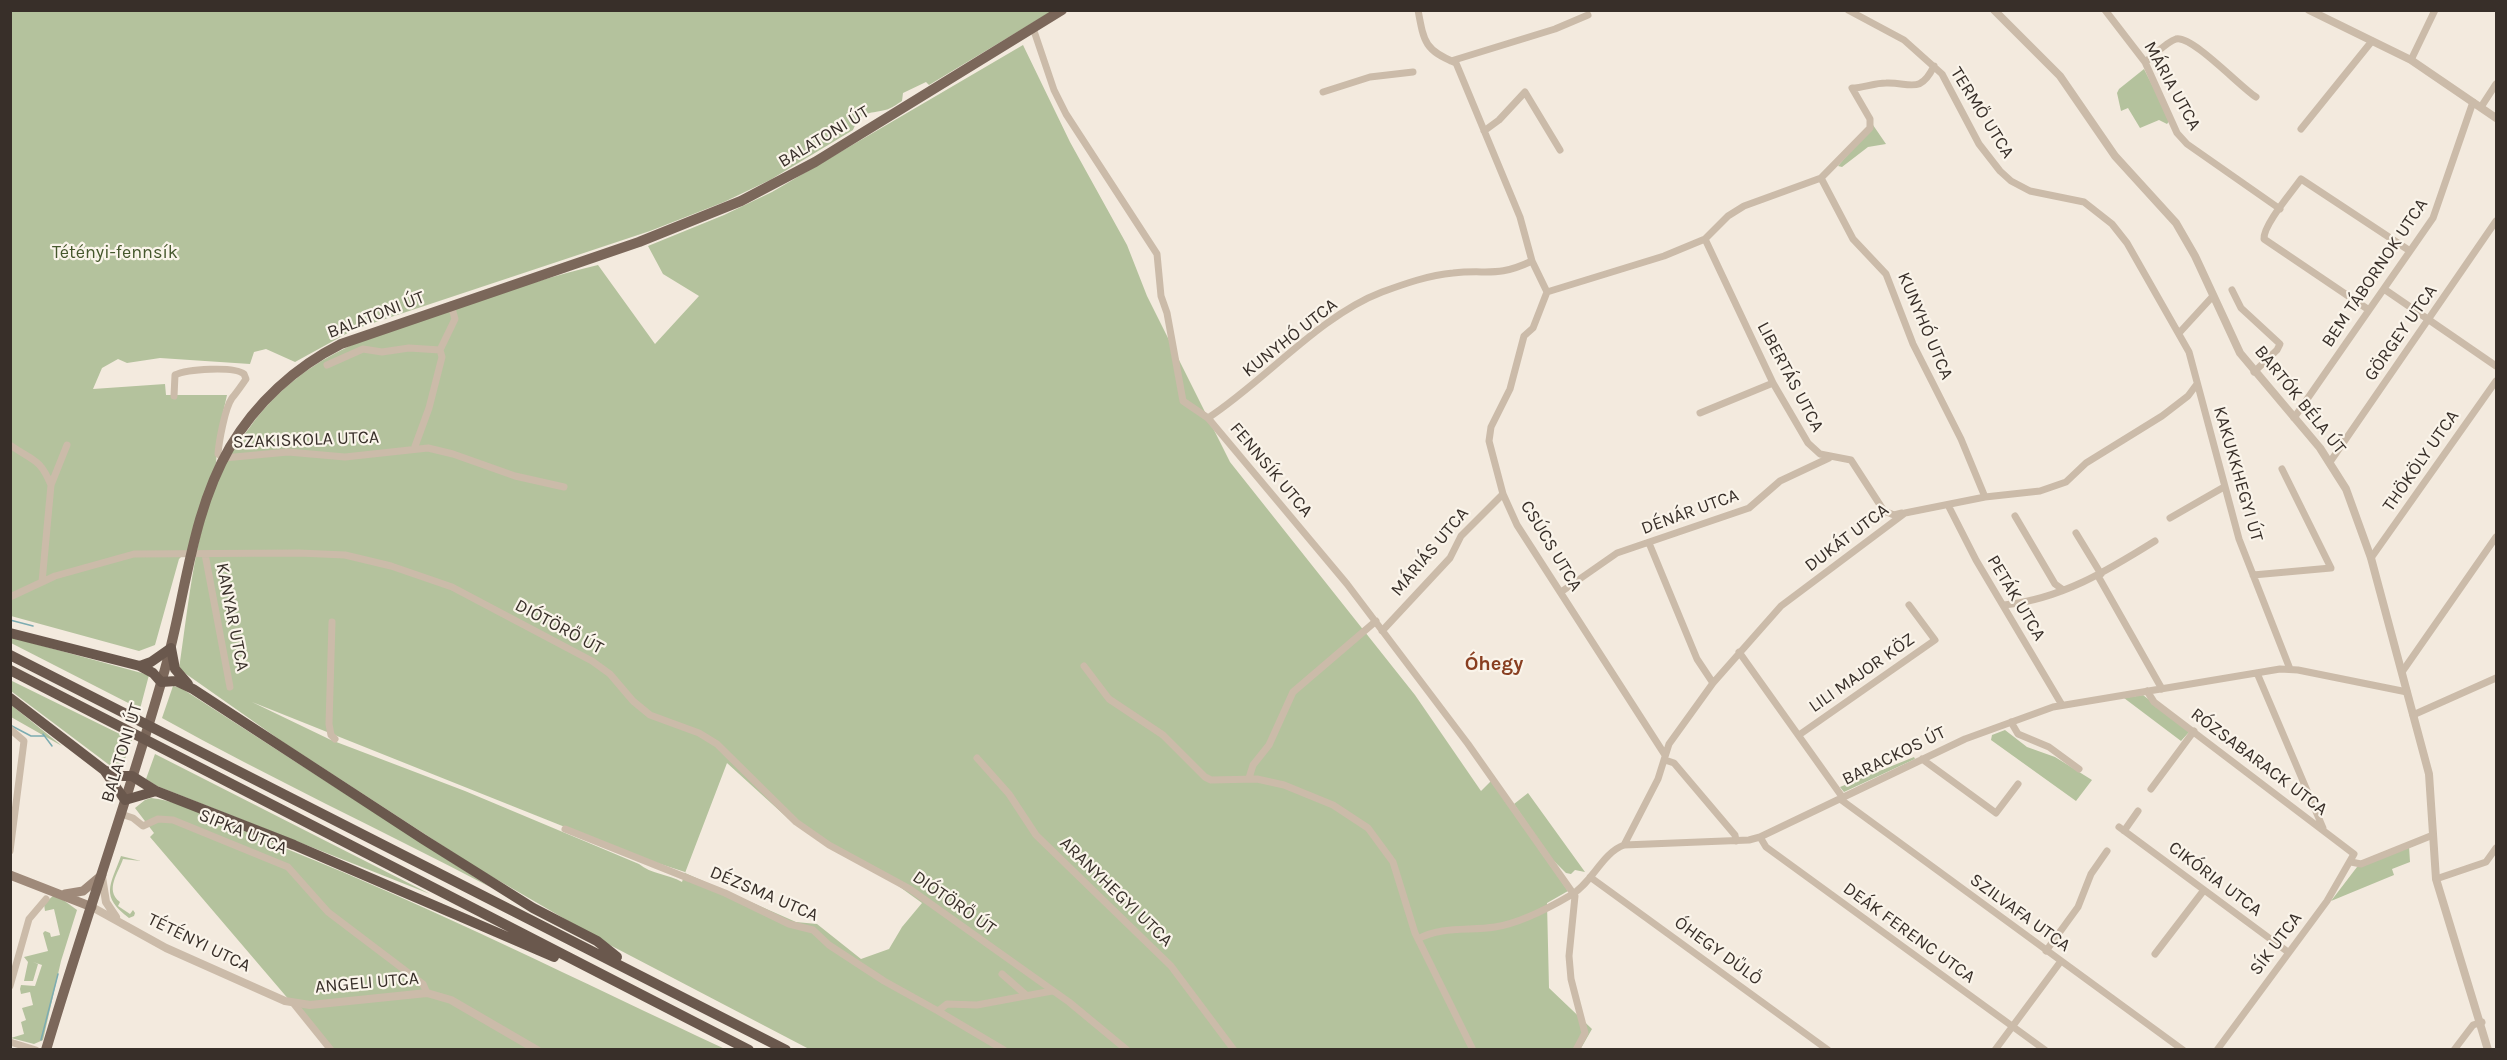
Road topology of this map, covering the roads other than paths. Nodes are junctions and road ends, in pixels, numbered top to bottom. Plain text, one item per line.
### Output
1 (1062, 10) edge
2 (1418, 10) edge
3 (1848, 10) edge
4 (1994, 10) edge
5 (2105, 10) edge
6 (2435, 10) edge
7 (2313, 11) edge
8 (1588, 15) dead end
9 (1033, 28) junction
10 (2372, 41) junction
11 (2410, 60) junction
12 (1450, 61) junction
13 (2145, 62) junction
14 (1934, 66) junction
15 (1413, 72) dead end
16 (2496, 84) edge
17 (1323, 92) dead end
18 (2256, 97) dead end
19 (2477, 104) junction
20 (2496, 118) edge
21 (2301, 129) dead end
22 (1484, 131) junction
23 (1560, 150) dead end
24 (1821, 178) junction
25 (2280, 209) junction
26 (2496, 221) edge
27 (1705, 239) junction
28 (2410, 251) junction
29 (1533, 261) junction
30 (2384, 289) junction
31 (2232, 290) dead end
32 (1547, 292) junction
33 (2213, 296) junction
34 (451, 305) junction
35 (2369, 310) junction
36 (2428, 319) junction
37 (2180, 332) junction
38 (440, 350) junction
39 (327, 365) dead end
40 (2496, 366) edge
41 (2254, 372) junction
42 (2496, 381) edge
43 (1773, 384) junction
44 (2197, 384) junction
45 (174, 396) dead end
46 (1700, 413) dead end
47 (1208, 418) junction
48 (2294, 418) junction
49 (10, 445) edge
50 (67, 445) dead end
51 (414, 448) junction
52 (224, 458) junction
53 (1829, 458) junction
54 (2330, 462) junction
55 (2282, 469) dead end
56 (51, 485) junction
57 (564, 487) dead end
58 (2224, 487) junction
59 (1503, 494) junction
60 (1985, 497) junction
61 (1948, 505) junction
62 (1905, 513) junction
63 (2014, 516) dead end
64 (2170, 518) dead end
65 (2076, 533) dead end
66 (2496, 537) edge
67 (2155, 541) dead end
68 (1649, 543) junction
69 (205, 554) junction
70 (190, 555) junction
71 (2371, 558) junction
72 (2099, 575) junction
73 (2253, 575) junction
74 (42, 582) junction
75 (2062, 589) junction
76 (1561, 592) junction
77 (10, 597) edge
78 (1909, 605) dead end
79 (2004, 605) junction
80 (1376, 621) junction
81 (332, 622) dead end
82 (1382, 631) junction
83 (10, 633) edge
84 (171, 648) junction
85 (1739, 652) junction
86 (10, 655) edge
87 (140, 666) junction
88 (1084, 666) dead end
89 (2290, 669) junction
90 (10, 670) edge
91 (2402, 672) junction
92 (2257, 673) junction
93 (2496, 678) edge
94 (161, 682) junction
95 (1713, 683) junction
96 (230, 687) dead end
97 (193, 689) junction
98 (2163, 689) junction
99 (2147, 691) junction
100 (2408, 692) junction
101 (10, 698) edge
102 (2062, 705) junction
103 (2413, 715) junction
104 (2011, 722) junction
105 (10, 729) edge
106 (2193, 731) junction
107 (1799, 735) junction
108 (335, 739) dead end
109 (1665, 757) junction
110 (977, 758) dead end
111 (1922, 759) junction
112 (2079, 769) dead end
113 (104, 770) junction
114 (132, 776) junction
115 (1249, 778) junction
116 (2018, 784) dead end
117 (2151, 789) dead end
118 (156, 791) junction
119 (1842, 798) junction
120 (125, 800) junction
121 (2138, 811) dead end
122 (121, 814) junction
123 (565, 829) dead end
124 (2324, 830) junction
125 (2433, 835) junction
126 (1760, 837) junction
127 (1736, 841) junction
128 (1624, 845) junction
129 (2496, 848) edge
130 (10, 850) edge
131 (2107, 851) dead end
132 (2354, 854) joint
133 (2351, 862) junction
134 (10, 875) edge
135 (102, 875) junction
136 (1590, 877) junction
137 (2436, 879) junction
138 (2204, 890) junction
139 (64, 894) junction
140 (1573, 894) junction
141 (46, 898) dead end
142 (92, 907) junction
143 (118, 920) junction
144 (1418, 939) junction
145 (2046, 951) junction
146 (2288, 952) junction
147 (2155, 954) dead end
148 (2061, 961) junction
149 (580, 963) junction
150 (636, 972) junction
151 (1002, 974) dead end
152 (10, 986) edge
153 (1052, 991) junction
154 (427, 993) junction
155 (1026, 995) junction
156 (294, 1004) junction
157 (938, 1011) junction
158 (2482, 1022) junction
159 (2013, 1027) junction
160 (10, 1042) edge
161 (36, 1050) edge
162 (46, 1050) edge
163 (332, 1050) edge
164 (537, 1050) edge
165 (749, 1050) edge
166 (786, 1050) edge
167 (1004, 1050) edge
168 (1127, 1050) edge
169 (1234, 1050) edge
170 (1473, 1050) edge
171 (1576, 1050) edge
172 (1827, 1050) edge
173 (1995, 1050) edge
174 (2045, 1050) edge
175 (2183, 1050) edge
176 (2217, 1050) edge
177 (2454, 1050) edge
178 (2488, 1050) edge

1 - 9 main road, BALATONI ÚT
2 - 12 street
3 - 14 street, TERMŐ UTCA
4 - 33 street, BARTÓK BÉLA ÚT
5 - 13 street, MÁRIA UTCA
6 - 11 street
7 - 10 street
8 - 12 street
9 - 34 main road, BALATONI ÚT
9 - 47 street, FENNSÍK UTCA
10 - 11 street
10 - 21 street
11 - 19 street
12 - 22 street
13 - 18 street
13 - 25 street, MÁRIA UTCA
14 - 24 street
14 - 37 street, TERMŐ UTCA
15 - 17 street
16 - 19 street, BEM TÁBORNOK UTCA
19 - 20 street
19 - 28 street, BEM TÁBORNOK UTCA
22 - 23 street
22 - 29 street
24 - 27 street
24 - 60 street, KUNYHÓ UTCA
25 - 28 street
25 - 35 street
26 - 36 street, GÖRGEY UTCA
27 - 32 street
27 - 43 street, LIBERTÁS UTCA
28 - 30 street, BEM TÁBORNOK UTCA
29 - 32 street
29 - 47 street, KUNYHÓ UTCA
30 - 35 street, BEM TÁBORNOK UTCA
30 - 36 street
31 - 41 street
32 - 59 street, CSÚCS UTCA
33 - 37 street
33 - 41 street, BARTÓK BÉLA ÚT
34 - 38 street
34 - 52 main road, BALATONI ÚT
35 - 48 street, BEM TÁBORNOK UTCA
36 - 40 street
36 - 54 street, GÖRGEY UTCA
37 - 44 street, KAKUKKHEGYI ÚT
38 - 39 street
38 - 51 street
41 - 48 street, BARTÓK BÉLA ÚT
42 - 71 street, THÖKÖLY UTCA
43 - 46 street
43 - 53 street, LIBERTÁS UTCA
44 - 58 street, KAKUKKHEGYI ÚT
44 - 60 street, DUKÁT UTCA
45 - 52 street
47 - 80 street, FENNSÍK UTCA
48 - 54 street, BARTÓK BÉLA ÚT
49 - 56 street
50 - 56 street
51 - 52 street, SZAKISKOLA UTCA
51 - 57 street, SZAKISKOLA UTCA
52 - 70 main road, BALATONI ÚT
53 - 62 street, LIBERTÁS UTCA
53 - 68 street, DÉNÁR UTCA
54 - 71 street, BARTÓK BÉLA ÚT
55 - 73 street
56 - 74 street
58 - 64 street
58 - 73 street, KAKUKKHEGYI ÚT
59 - 76 street, CSÚCS UTCA
59 - 82 street, MÁRIÁS UTCA
60 - 61 street, DUKÁT UTCA
61 - 62 street, DUKÁT UTCA
61 - 79 street, PETÁK UTCA
62 - 85 street, DUKÁT UTCA
63 - 75 street
65 - 72 street
66 - 91 street
67 - 72 street
68 - 76 street, DÉNÁR UTCA
68 - 95 street
69 - 70 street, DIÓTÖRŐ ÚT
69 - 96 street, KANYAR UTCA
69 - 153 street, DIÓTÖRŐ ÚT
70 - 74 street, DIÓTÖRŐ ÚT
70 - 84 main road, BALATONI ÚT
71 - 91 street, BARTÓK BÉLA ÚT
72 - 75 street
72 - 98 street
73 - 89 street, KAKUKKHEGYI ÚT
74 - 77 street, DIÓTÖRŐ ÚT
75 - 79 street
76 - 109 street, CSÚCS UTCA
78 - 107 street, LILI MAJOR KÖZ
79 - 102 street, PETÁK UTCA
80 - 82 street, FENNSÍK UTCA
80 - 115 street
81 - 108 street
82 - 140 street, FENNSÍK UTCA
83 - 87 highway
84 - 87 highway
84 - 94 main road, BALATONI ÚT
84 - 97 highway
85 - 95 street, DUKÁT UTCA
85 - 107 street, SZILVAFA UTCA
86 - 150 highway
87 - 94 highway
88 - 115 street
89 - 92 street, BARACKOS ÚT
89 - 100 street, BARACKOS ÚT
90 - 149 highway
91 - 100 street, BARTÓK BÉLA ÚT
92 - 98 street, BARACKOS ÚT
92 - 124 street
93 - 103 street
94 - 97 highway
94 - 114 main road, BALATONI ÚT
95 - 109 street, DUKÁT UTCA
97 - 150 highway
98 - 99 street, BARACKOS ÚT
99 - 102 street, BARACKOS ÚT
99 - 106 street, RÓZSABARACK UTCA
100 - 103 street, BARTÓK BÉLA ÚT
101 - 113 highway
102 - 104 street, BARACKOS ÚT
103 - 125 street, BARTÓK BÉLA ÚT
104 - 111 street, BARACKOS ÚT
104 - 112 street
105 - 130 street
106 - 117 street
106 - 124 street, RÓZSABARACK UTCA
107 - 119 street, SZILVAFA UTCA
109 - 127 street, CSÚCS UTCA
109 - 128 street, DUKÁT UTCA
110 - 169 street, ARANYHEGYI UTCA
111 - 116 street
111 - 119 street, BARACKOS ÚT
113 - 114 highway
113 - 120 highway
114 - 118 highway
114 - 120 main road, BALATONI ÚT
115 - 144 street
118 - 120 highway
118 - 149 highway
119 - 126 street, BARACKOS ÚT
119 - 145 street, SZILVAFA UTCA
120 - 122 main road, BALATONI ÚT
121 - 138 street, CIKÓRIA UTCA
122 - 135 main road, BALATONI ÚT
122 - 154 street, SIPKA UTCA
123 - 157 street, DÉZSMA UTCA
124 - 132 street, RÓZSABARACK UTCA
125 - 133 street
125 - 137 street, BARTÓK BÉLA ÚT
126 - 127 street, BARACKOS ÚT
126 - 159 street, DEÁK FERENC UTCA
127 - 128 street, BARACKOS ÚT
128 - 136 street
129 - 137 street
131 - 145 street
132 - 133 street, SÍK UTCA
133 - 146 street, SÍK UTCA
134 - 139 main road
135 - 139 main road
135 - 142 main road, BALATONI ÚT
135 - 143 street
136 - 140 street
136 - 172 street, ÓHEGY DŰLŐ
137 - 158 street, BARTÓK BÉLA ÚT
138 - 146 street, CIKÓRIA UTCA
138 - 147 street
139 - 142 main road
140 - 144 street
140 - 171 street
141 - 152 street
142 - 143 street, TÉTÉNYI UTCA
142 - 162 main road, BALATONI ÚT
143 - 156 street, TÉTÉNYI UTCA
144 - 170 street
145 - 148 street, SZILVAFA UTCA
146 - 176 street, SÍK UTCA
148 - 159 street
148 - 175 street, SZILVAFA UTCA
149 - 165 highway
150 - 166 highway
151 - 155 street
153 - 155 street
153 - 168 street, DIÓTÖRŐ ÚT
154 - 156 street, ANGELI UTCA
154 - 164 street, ANGELI UTCA
155 - 157 street
156 - 163 street
157 - 167 street, DÉZSMA UTCA
158 - 177 street
158 - 178 street, BARTÓK BÉLA ÚT
159 - 173 street
159 - 174 street, DEÁK FERENC UTCA
160 - 161 street

